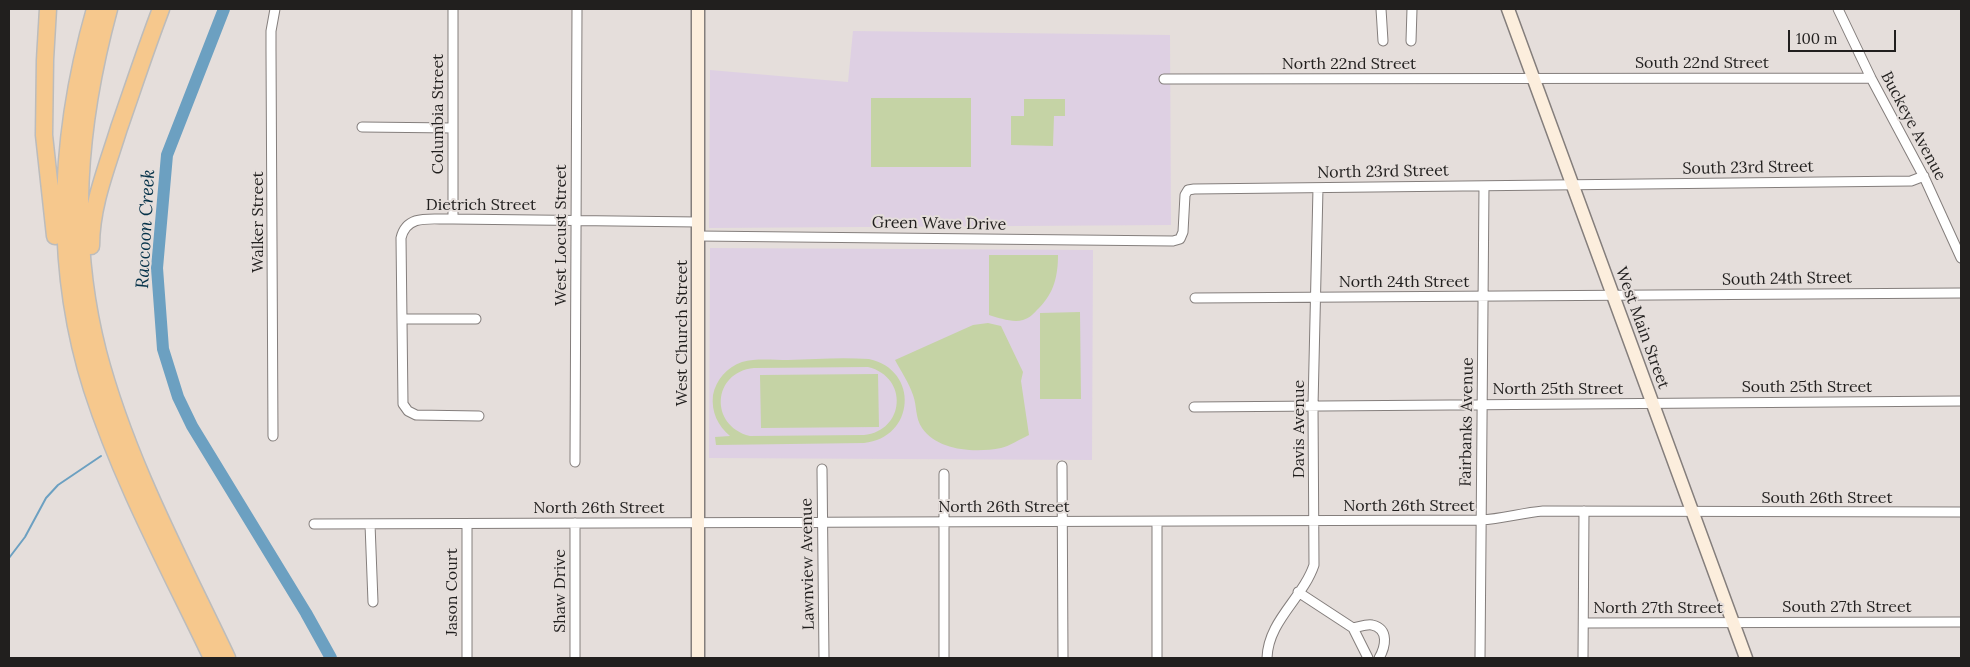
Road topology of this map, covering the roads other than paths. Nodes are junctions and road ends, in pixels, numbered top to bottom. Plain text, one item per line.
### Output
1 (48, 9) edge
2 (95, 9) edge
3 (109, 9) edge
4 (161, 9) edge
5 (275, 9) edge
6 (452, 9) edge
7 (577, 9) edge
8 (698, 9) edge
9 (1381, 9) edge
10 (1412, 9) edge
11 (1508, 9) edge
12 (1838, 9) edge
13 (1382, 40) dead end
14 (1411, 41) dead end
15 (1534, 78) junction
16 (1871, 78) junction
17 (1164, 79) dead end
18 (362, 127) dead end
19 (453, 128) junction
20 (1924, 176) junction
21 (1573, 185) junction
22 (1484, 186) junction
23 (1318, 188) junction
24 (453, 218) junction
25 (576, 221) junction
26 (698, 222) junction
27 (698, 236) junction
28 (1180, 239) joint
29 (1961, 258) edge
30 (1961, 293) edge
31 (1613, 295) junction
32 (1483, 296) junction
33 (1316, 297) junction
34 (1194, 298) dead end
35 (89, 306) junction
36 (403, 319) junction
37 (476, 319) dead end
38 (92, 389) junction
39 (1961, 401) edge
40 (1653, 404) junction
41 (1482, 405) junction
42 (1313, 406) junction
43 (1194, 407) dead end
44 (479, 416) dead end
45 (273, 436) dead end
46 (575, 462) dead end
47 (1062, 466) dead end
48 (822, 469) dead end
49 (944, 474) dead end
50 (1584, 511) junction
51 (1961, 512) edge
52 (1692, 513) junction
53 (1481, 520) junction
54 (1315, 521) junction
55 (944, 522) junction
56 (1062, 522) junction
57 (1157, 522) junction
58 (575, 523) junction
59 (698, 523) junction
60 (822, 523) junction
61 (314, 524) dead end
62 (370, 524) junction
63 (468, 525) junction
64 (1298, 592) junction
65 (373, 602) dead end
66 (1961, 622) edge
67 (1733, 623) junction
68 (1584, 624) junction
69 (1353, 628) junction
70 (212, 658) edge
71 (227, 658) edge
72 (467, 658) edge
73 (575, 658) edge
74 (698, 658) edge
75 (824, 658) edge
76 (944, 658) edge
77 (1063, 658) edge
78 (1157, 658) edge
79 (1267, 658) edge
80 (1368, 658) edge
81 (1378, 658) edge
82 (1480, 658) edge
83 (1583, 658) edge
84 (1746, 658) edge

1 - 38 highway
2 - 38 highway
3 - 35 highway
4 - 35 highway
5 - 45 street, Walker Street
6 - 19 street, Columbia Street
7 - 25 street, West Locust Street
8 - 26 main road, West Church Street
9 - 13 street
10 - 14 street
11 - 15 main road, West Main Street
12 - 16 street, Buckeye Avenue
15 - 16 street, South 22nd Street
15 - 17 street, North 22nd Street
15 - 21 main road, West Main Street
16 - 20 street, Buckeye Avenue
18 - 19 street
19 - 24 street, Columbia Street
20 - 21 street, South 23rd Street
20 - 29 street, Buckeye Avenue
21 - 22 street, North 23rd Street
21 - 31 main road, West Main Street
22 - 23 street, North 23rd Street
22 - 32 street, Fairbanks Avenue
23 - 28 street, North 23rd Street
23 - 33 street, Davis Avenue
24 - 25 street, Dietrich Street
24 - 36 street, Dietrich Street
25 - 26 street, Dietrich Street
25 - 46 street, West Locust Street
26 - 27 main road, West Church Street
27 - 28 street, Green Wave Drive
27 - 59 main road, West Church Street
30 - 31 street, South 24th Street
31 - 32 street, North 24th Street
31 - 40 main road, West Main Street
32 - 33 street, North 24th Street
32 - 41 street, Fairbanks Avenue
33 - 34 street, North 24th Street
33 - 42 street, Davis Avenue
35 - 71 highway
36 - 37 street
36 - 44 street, Dietrich Street
38 - 70 highway
39 - 40 street, South 25th Street
40 - 41 street, North 25th Street
40 - 52 main road, West Main Street
41 - 42 street, North 25th Street
41 - 53 street, Fairbanks Avenue
42 - 43 street, North 25th Street
42 - 54 street, Davis Avenue
47 - 56 street
48 - 60 street, Lawnview Avenue
49 - 55 street
50 - 52 street, North 26th Street
50 - 53 street, North 26th Street
50 - 68 street
51 - 52 street, South 26th Street
52 - 67 main road, West Main Street
53 - 54 street, North 26th Street
53 - 82 street, Fairbanks Avenue
54 - 57 street, North 26th Street
54 - 64 street, Davis Avenue
55 - 56 street, North 26th Street
55 - 60 street, North 26th Street
55 - 76 street
56 - 57 street, North 26th Street
56 - 77 street
57 - 78 street
58 - 59 street, North 26th Street
58 - 63 street, North 26th Street
58 - 73 street, Shaw Drive
59 - 60 street, North 26th Street
59 - 74 main road, West Church Street
60 - 75 street, Lawnview Avenue
61 - 62 street, North 26th Street
62 - 63 street, North 26th Street
62 - 65 street
63 - 72 street, Jason Court
64 - 69 street
64 - 79 street, Davis Avenue
66 - 67 street, South 27th Street
67 - 68 street, North 27th Street
67 - 84 main road, West Main Street
68 - 83 street
69 - 80 street
69 - 81 street

